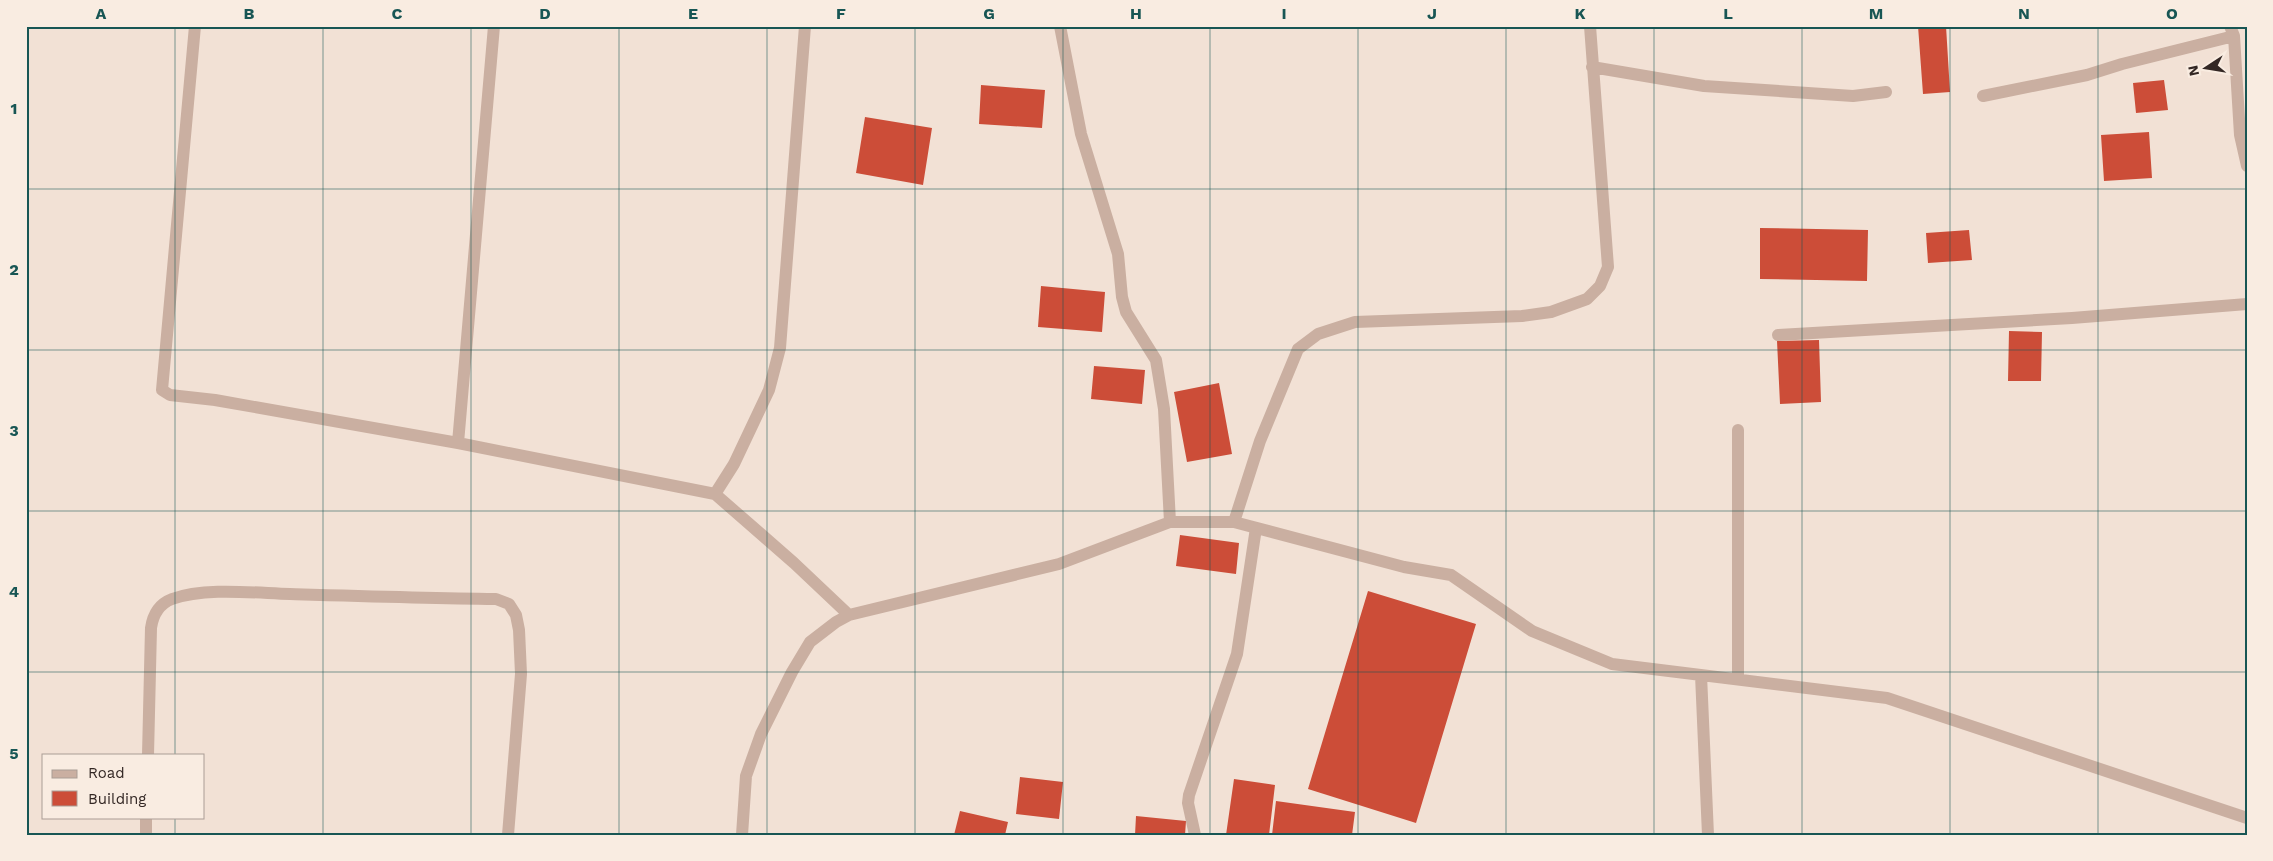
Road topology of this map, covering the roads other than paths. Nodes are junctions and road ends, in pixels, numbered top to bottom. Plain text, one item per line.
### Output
1 (195, 26) edge
2 (494, 26) edge
3 (805, 26) edge
4 (1060, 26) edge
5 (1590, 26) edge
6 (2232, 31) edge
7 (1592, 67) junction
8 (1886, 92) dead end
9 (1984, 96) dead end
10 (2247, 166) edge
11 (2247, 304) edge
12 (1778, 335) dead end
13 (1738, 430) dead end
14 (458, 443) junction
15 (715, 494) junction
16 (1170, 522) junction
17 (1234, 522) junction
18 (1256, 528) junction
19 (848, 615) junction
20 (1701, 675) junction
21 (1738, 679) junction
22 (148, 754) edge
23 (146, 818) edge
24 (2247, 818) edge
25 (146, 835) edge
26 (508, 835) edge
27 (742, 835) edge
28 (1195, 835) edge
29 (1708, 835) edge

1 - 14 street
2 - 14 street
3 - 15 street
4 - 16 street
5 - 7 street
6 - 9 street
6 - 10 street
7 - 8 street
7 - 17 street
11 - 12 street
13 - 21 street
14 - 15 street
15 - 19 street
16 - 17 street
16 - 19 street
17 - 18 street
18 - 20 street
18 - 28 street
19 - 27 street
20 - 21 street
20 - 29 street
21 - 24 street
22 - 26 street
23 - 25 street

